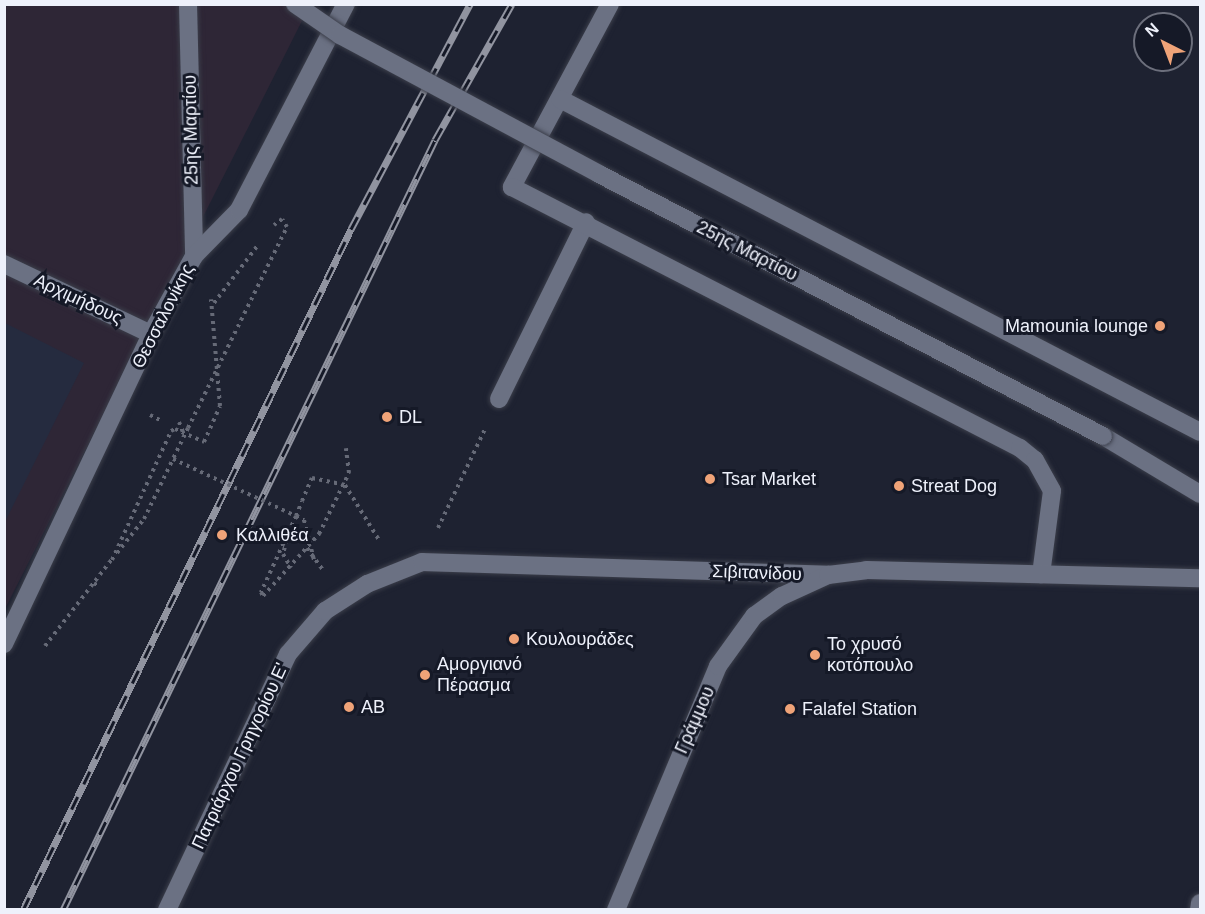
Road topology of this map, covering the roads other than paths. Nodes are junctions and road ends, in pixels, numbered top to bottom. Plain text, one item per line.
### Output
1 (188, 4) edge
2 (295, 4) edge
3 (346, 4) edge
4 (610, 4) edge
5 (560, 99) junction
6 (586, 222) junction
7 (194, 256) junction
8 (4, 264) edge
9 (152, 334) junction
10 (500, 399) road end
11 (1200, 432) edge
12 (1200, 494) edge
13 (1041, 574) junction
14 (828, 575) junction
15 (1200, 578) edge
16 (325, 611) joint
17 (4, 644) edge
18 (1200, 903) edge
19 (167, 909) edge
20 (616, 909) edge
21 (1199, 909) edge

1 - 7 street, 25ης Μαρτίου
2 - 12 street, 25ης Μαρτίου, bridge
3 - 7 street, Θεσσαλονίκης
4 - 5 street
5 - 6 street
5 - 11 street
6 - 10 street
6 - 13 street
7 - 9 street, Θεσσαλονίκης
8 - 9 street, Αρχιμήδους
9 - 17 street, Θεσσαλονίκης
13 - 14 street, Σιβιτανίδου
13 - 15 street, Σιβιτανίδου
14 - 16 street, Σιβιτανίδου
14 - 20 street, Γράμμου
16 - 19 street, Πατριάρχου Γρηγορίου Ε'
18 - 21 street

